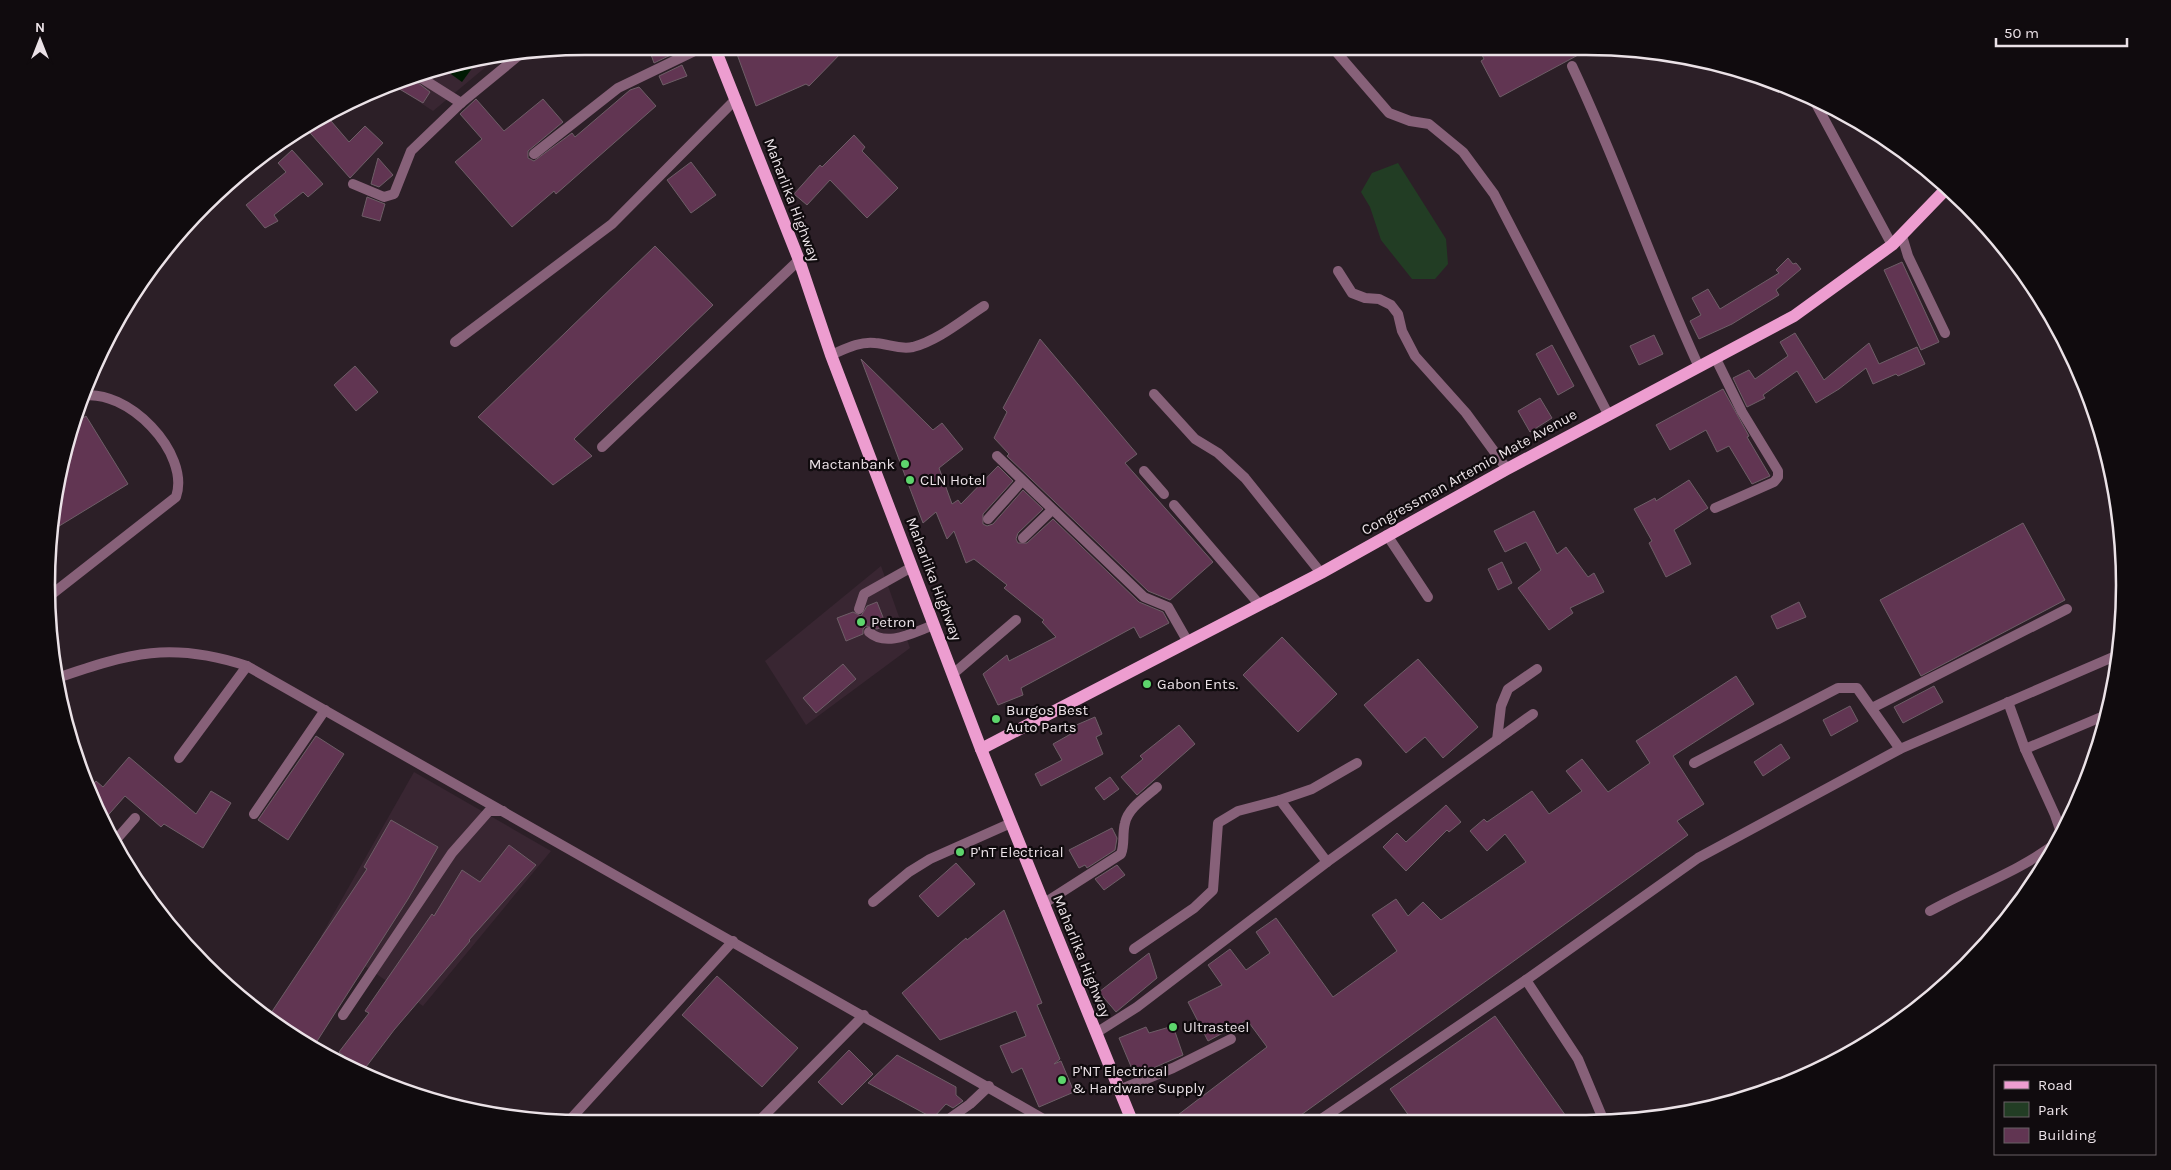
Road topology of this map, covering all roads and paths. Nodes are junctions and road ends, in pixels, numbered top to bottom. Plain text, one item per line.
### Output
1 (686, 55) edge
2 (718, 55) edge
3 (1339, 55) edge
4 (513, 60) edge
5 (1572, 66) dead end
6 (425, 80) edge
7 (736, 99) junction
8 (461, 103) junction
9 (1820, 110) edge
10 (534, 154) dead end
11 (353, 184) dead end
12 (1942, 193) edge
13 (1897, 241) junction
14 (799, 260) junction
15 (1338, 271) dead end
16 (984, 306) dead end
17 (1945, 333) dead end
18 (455, 342) dead end
19 (831, 355) junction
20 (1716, 359) junction
21 (1699, 367) junction
22 (91, 394) edge
23 (1154, 394) dead end
24 (1608, 414) junction
25 (602, 447) dead end
26 (997, 456) dead end
27 (1508, 469) junction
28 (1144, 471) dead end
29 (1022, 481) junction
30 (1164, 494) dead end
31 (1174, 505) dead end
32 (1715, 508) dead end
33 (1052, 510) junction
34 (988, 519) dead end
35 (1387, 535) junction
36 (1023, 538) dead end
37 (912, 567) junction
38 (1321, 573) junction
39 (55, 592) edge
40 (1428, 597) dead end
41 (1260, 604) junction
42 (859, 609) dead end
43 (2067, 609) dead end
44 (1016, 620) dead end
45 (934, 625) junction
46 (869, 632) dead end
47 (1188, 642) junction
48 (2110, 658) edge
49 (247, 666) junction
50 (1537, 669) dead end
51 (953, 674) junction
52 (63, 676) edge
53 (2008, 702) junction
54 (1872, 708) junction
55 (325, 710) junction
56 (1533, 714) dead end
57 (2099, 718) edge
58 (1497, 740) junction
59 (981, 749) junction
60 (2025, 749) junction
61 (1900, 750) junction
62 (179, 758) dead end
63 (1357, 763) dead end
64 (1694, 763) dead end
65 (1157, 787) dead end
66 (1280, 800) junction
67 (503, 811) junction
68 (254, 814) dead end
69 (135, 818) dead end
70 (1011, 824) junction
71 (2058, 824) edge
72 (119, 836) edge
73 (2043, 853) edge
74 (1327, 862) junction
75 (873, 902) dead end
76 (1044, 904) junction
77 (1930, 912) dead end
78 (733, 941) junction
79 (1134, 949) dead end
80 (1526, 980) junction
81 (343, 1015) dead end
82 (864, 1015) junction
83 (1096, 1033) junction
84 (1231, 1039) dead end
85 (989, 1086) junction
86 (1119, 1090) junction
87 (574, 1115) edge
88 (765, 1115) edge
89 (954, 1115) edge
90 (1037, 1115) edge
91 (1129, 1115) edge
92 (1327, 1115) edge
93 (1600, 1115) edge

1 - 10 street
2 - 7 main road, Maharlika Highway
3 - 24 street
4 - 8 street
5 - 21 street
6 - 8 street
7 - 14 main road, Maharlika Highway
7 - 18 street
8 - 11 street
9 - 13 street
12 - 13 main road, Congressman Artemio Mate Avenue
13 - 17 street
13 - 20 main road, Congressman Artemio Mate Avenue
14 - 19 main road, Maharlika Highway
14 - 25 street
15 - 27 street
16 - 19 street
19 - 37 main road, Maharlika Highway
20 - 21 main road, Congressman Artemio Mate Avenue
20 - 32 street
21 - 24 main road, Congressman Artemio Mate Avenue
22 - 39 street
23 - 38 street
24 - 27 main road, Congressman Artemio Mate Avenue
26 - 29 street
27 - 35 main road, Congressman Artemio Mate Avenue
28 - 30 street
29 - 33 street
29 - 34 street
31 - 41 street
33 - 36 street
33 - 47 street
35 - 38 main road, Congressman Artemio Mate Avenue
35 - 40 street
37 - 42 street
37 - 45 main road, Maharlika Highway
38 - 41 main road, Congressman Artemio Mate Avenue
41 - 47 main road, Congressman Artemio Mate Avenue
43 - 54 street
44 - 51 street
45 - 46 street
45 - 51 main road, Maharlika Highway
47 - 59 main road, Congressman Artemio Mate Avenue
48 - 53 street
49 - 52 street
49 - 55 street
49 - 62 street
50 - 58 street
51 - 59 main road, Maharlika Highway
53 - 60 street
53 - 61 street
54 - 61 street
54 - 64 street
55 - 67 street
55 - 68 street
56 - 58 street
57 - 60 street
58 - 74 street
59 - 70 main road, Maharlika Highway
60 - 71 street
61 - 80 street
63 - 66 street
65 - 76 street
66 - 74 street
66 - 79 street
67 - 78 street
67 - 81 street
69 - 72 street
70 - 75 street
70 - 76 main road, Maharlika Highway
73 - 77 street
74 - 83 street
76 - 83 main road, Maharlika Highway
78 - 82 street
78 - 87 street
80 - 92 street
80 - 93 street
82 - 85 street
82 - 88 street
83 - 86 main road, Maharlika Highway
84 - 86 street
85 - 89 street
85 - 90 street
86 - 91 main road, Maharlika Highway

